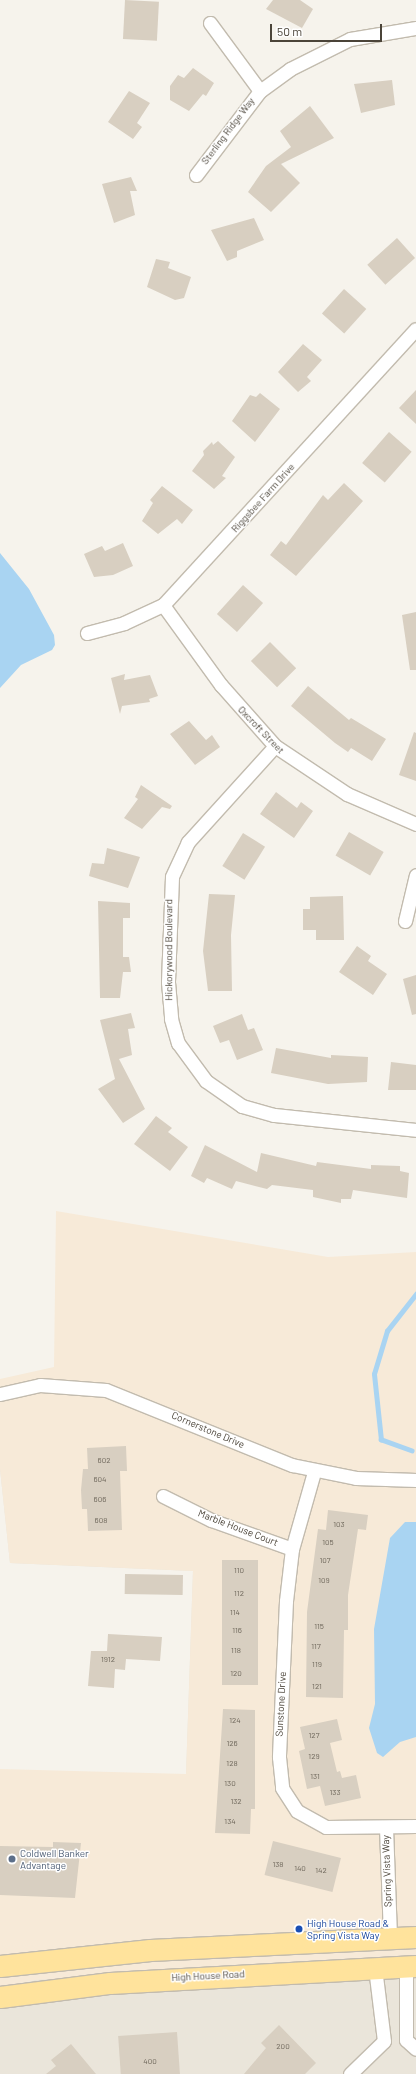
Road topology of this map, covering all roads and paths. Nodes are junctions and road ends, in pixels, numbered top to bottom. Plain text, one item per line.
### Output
1 (210, 23) dead end
2 (416, 28) edge
3 (260, 91) junction
4 (196, 175) dead end
5 (416, 329) edge
6 (163, 605) junction
7 (88, 633) dead end
8 (274, 746) junction
9 (416, 824) edge
10 (416, 875) edge
11 (405, 921) dead end
12 (416, 1130) edge
13 (0, 1394) edge
14 (314, 1472) junction
15 (416, 1480) edge
16 (163, 1496) dead end
17 (292, 1549) junction
18 (416, 1826) edge
19 (386, 1827) junction
20 (416, 1937) edge
21 (390, 1938) junction
22 (0, 1966) edge
23 (411, 1966) edge
24 (375, 1968) junction
25 (0, 1997) edge
26 (384, 2041) junction
27 (411, 2045) edge
28 (350, 2074) edge

1 - 3 street
2 - 3 street, Sterling Ridge Way
3 - 4 street, Sterling Ridge Way
5 - 6 street, Riggsbee Farm Drive
6 - 7 street, Riggsbee Farm Drive
6 - 8 street, Oxcroft Street
8 - 9 street, Oxcroft Street
8 - 12 street, Hickorywood Boulevard
10 - 11 street
13 - 14 street, Cornerstone Drive
14 - 15 street, Cornerstone Drive
14 - 17 street, Sunstone Drive
16 - 17 street, Marble House Court
17 - 19 street, Sunstone Drive
18 - 19 street, Sunstone Drive
19 - 21 street, Spring Vista Way
20 - 21 main road
21 - 22 main road
23 - 24 main road, High House Road
23 - 27 street
24 - 25 main road, High House Road
24 - 26 street
26 - 27 street
26 - 28 street

